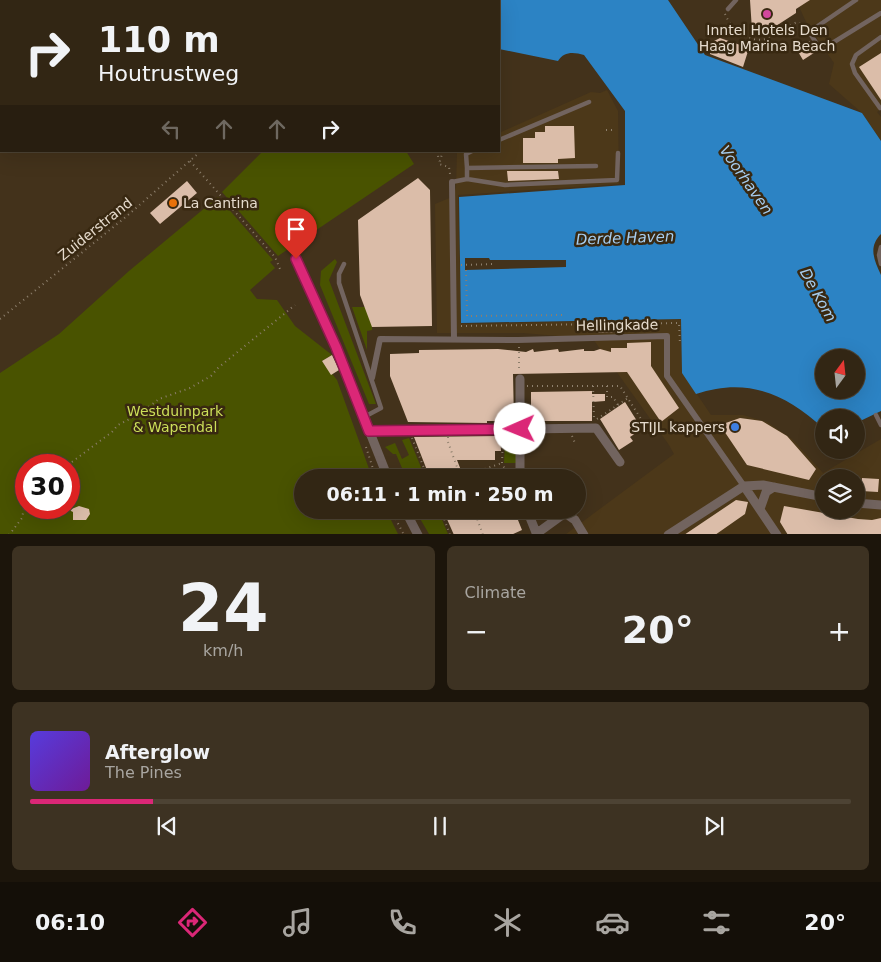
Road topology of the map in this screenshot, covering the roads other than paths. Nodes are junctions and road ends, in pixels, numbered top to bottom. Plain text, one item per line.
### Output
1 (736, 0) edge
2 (856, 0) edge
3 (728, 9) road end
4 (881, 13) edge
5 (881, 37) edge
6 (589, 102) dead end
7 (880, 108) dead end
8 (500, 140) edge
9 (470, 152) edge
10 (618, 153) dead end
11 (596, 166) dead end
12 (467, 168) junction
13 (468, 179) junction
14 (452, 182) joint
15 (881, 247) edge
16 (296, 259) dead end
17 (344, 264) dead end
18 (881, 264) edge
19 (454, 339) junction
20 (372, 378) junction
21 (520, 383) road end
22 (876, 415) dead end
23 (364, 416) junction
24 (881, 425) edge
25 (520, 429) junction
26 (369, 431) junction
27 (620, 462) dead end
28 (384, 469) edge
29 (520, 469) edge
30 (744, 486) junction
31 (774, 487) junction
32 (815, 495) edge
33 (865, 504) edge
34 (881, 505) edge
35 (760, 509) junction
36 (410, 519) edge
37 (531, 519) edge
38 (557, 519) edge
39 (574, 519) edge
40 (418, 534) edge
41 (537, 534) edge
42 (584, 534) edge
43 (668, 534) edge
44 (777, 534) edge

1 - 3 lane
2 - 4 lane
5 - 7 lane
6 - 8 lane
9 - 12 lane
10 - 13 lane
11 - 12 lane
12 - 13 lane
13 - 14 lane
14 - 19 street
15 - 18 lane
16 - 23 street
17 - 20 lane
19 - 20 street, Hellingkade
19 - 30 street, Hellingkade
20 - 23 lane
21 - 25 street
22 - 24 lane
23 - 26 street
25 - 26 street
25 - 27 street
25 - 29 street
26 - 28 street
30 - 31 street
30 - 35 street
30 - 43 street
31 - 32 street
31 - 35 street
33 - 34 street
35 - 44 street
36 - 40 street
37 - 41 street
38 - 41 street
39 - 42 street

